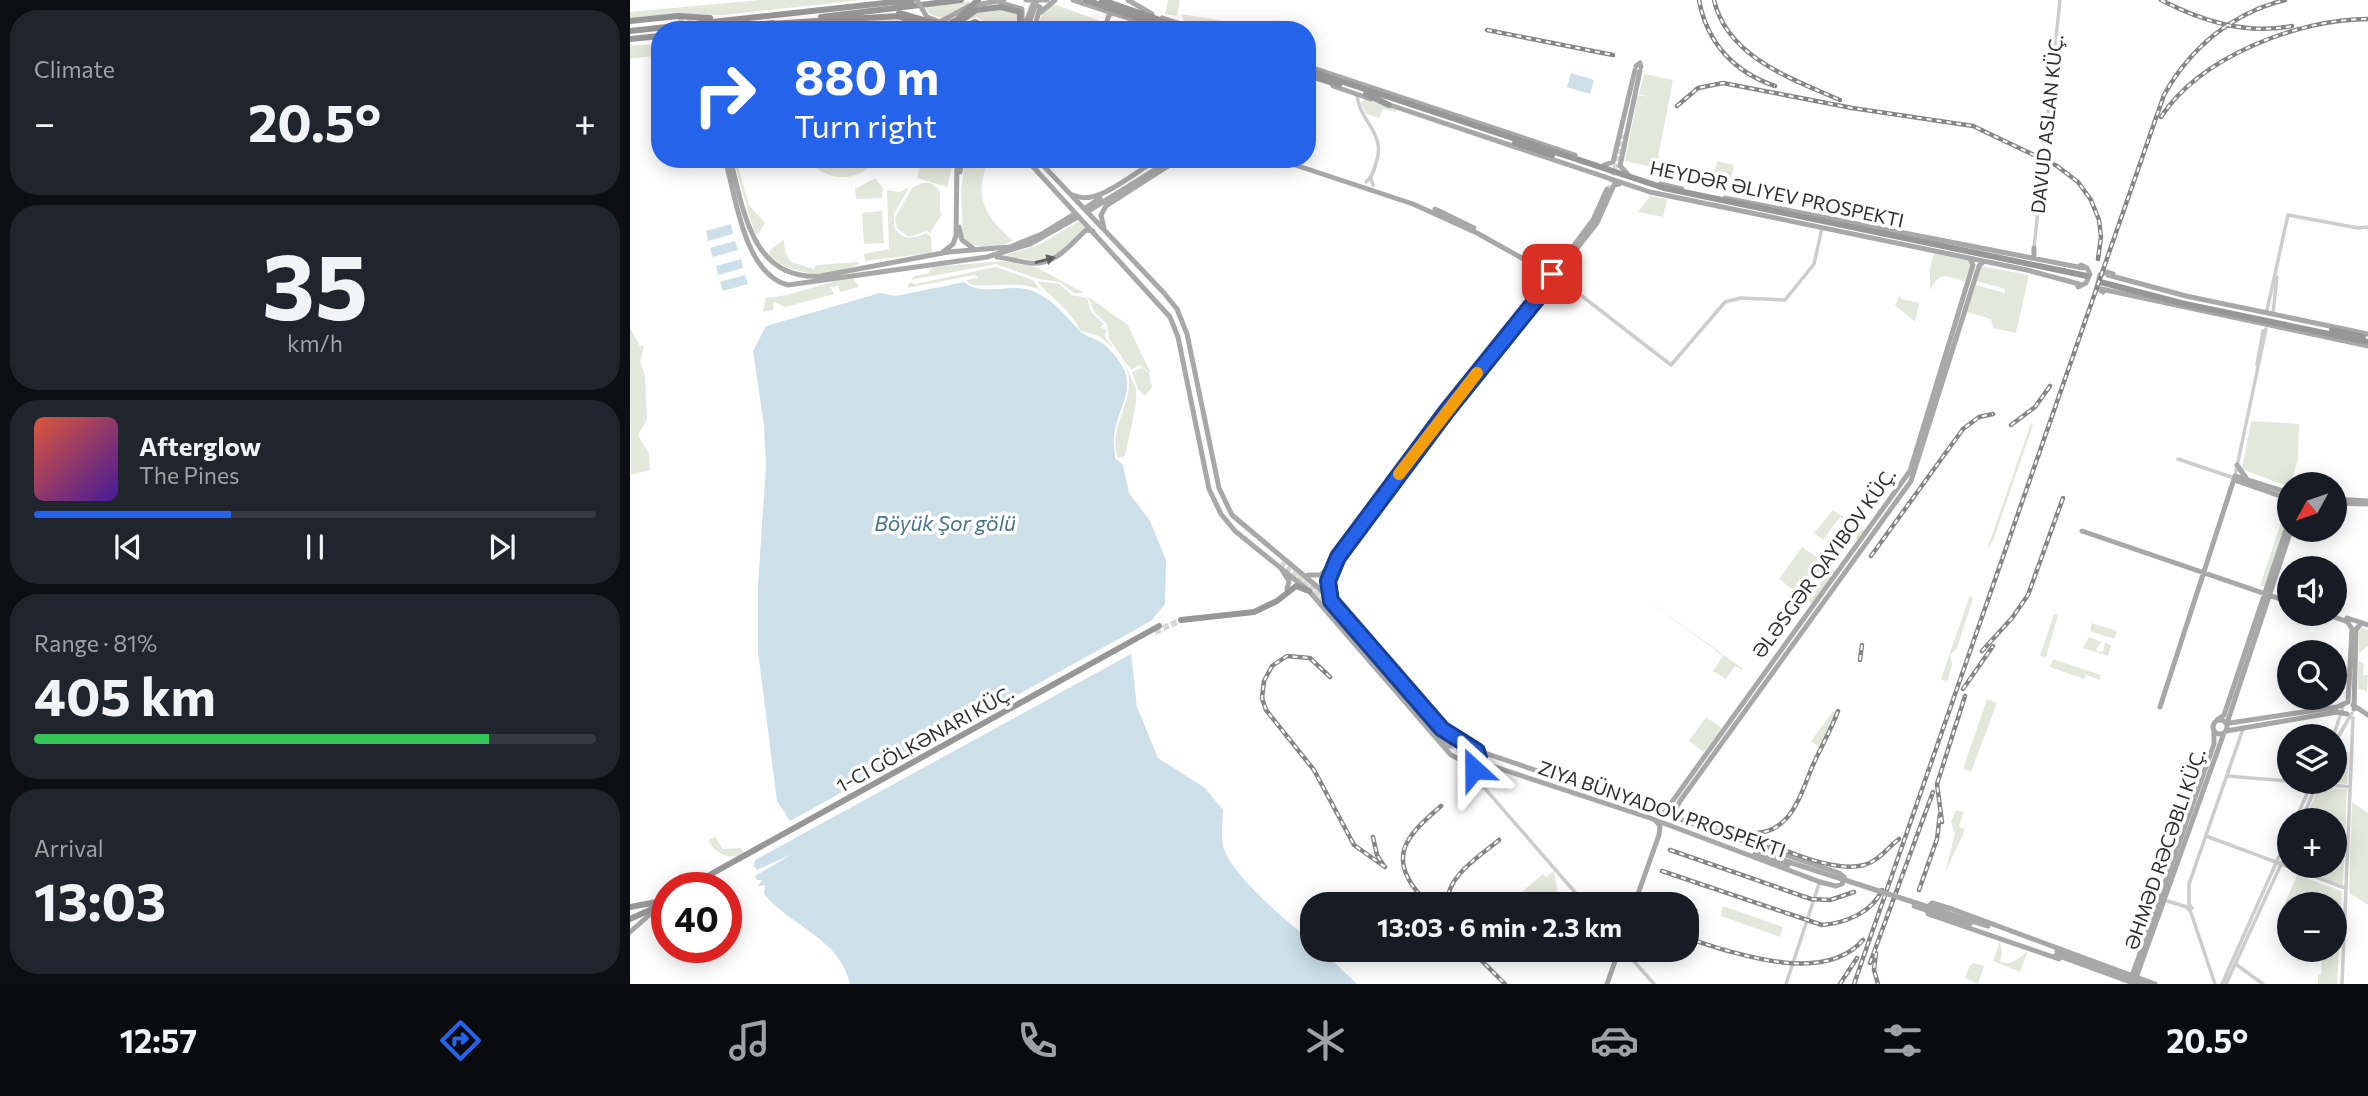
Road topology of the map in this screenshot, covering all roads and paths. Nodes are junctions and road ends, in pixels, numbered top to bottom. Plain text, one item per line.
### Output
1 (889, 0) edge
2 (917, 0) edge
3 (961, 0) edge
4 (1004, 0) edge
5 (1026, 0) edge
6 (1039, 0) edge
7 (1047, 0) edge
8 (1055, 0) edge
9 (1073, 0) edge
10 (1086, 0) edge
11 (1102, 0) edge
12 (1111, 0) edge
13 (1128, 0) edge
14 (2060, 0) edge
15 (979, 2) edge
16 (873, 4) junction
17 (1106, 11) junction
18 (1114, 13) junction
19 (1152, 14) junction
20 (744, 18) junction
21 (678, 19) tunnel mouth
22 (826, 20) junction
23 (651, 21) edge
24 (654, 21) edge
25 (718, 21) edge
26 (793, 21) edge
27 (812, 21) edge
28 (914, 21) edge
29 (927, 21) edge
30 (938, 21) edge
31 (942, 21) edge
32 (955, 21) edge
33 (961, 21) edge
34 (1023, 21) edge
35 (1025, 21) edge
36 (1028, 21) edge
37 (1030, 21) edge
38 (1037, 21) joint
39 (1104, 21) edge
40 (1107, 21) edge
41 (1137, 21) edge
42 (1147, 21) edge
43 (1163, 21) edge
44 (1173, 21) edge
45 (630, 23) edge
46 (651, 29) edge
47 (630, 31) edge
48 (651, 37) edge
49 (630, 39) edge
50 (1638, 68) dead end
51 (1316, 74) edge
52 (1316, 75) edge
53 (1316, 76) edge
54 (1316, 76) edge
55 (1352, 80) junction
56 (1352, 92) junction
57 (1367, 96) junction
58 (1389, 101) junction
59 (1359, 106) junction
60 (1624, 130) junction
61 (1613, 162) junction
62 (1620, 163) junction
63 (1604, 165) junction
64 (728, 168) edge
65 (733, 168) edge
66 (959, 168) edge
67 (1039, 168) edge
68 (1040, 168) edge
69 (1040, 168) edge
70 (1041, 168) edge
71 (1145, 168) edge
72 (1148, 168) edge
73 (1158, 168) edge
74 (1165, 168) edge
75 (1312, 168) edge
76 (1315, 168) edge
77 (1323, 171) junction
78 (1627, 173) junction
79 (1601, 176) junction
80 (1368, 180) junction
81 (1608, 189) junction
82 (1646, 191) junction
83 (1387, 192) junction
84 (1065, 194) junction
85 (1087, 210) junction
86 (1076, 216) junction
87 (2368, 227) edge
88 (1822, 228) junction
89 (1093, 231) junction
90 (958, 232) junction
91 (1111, 239) junction
92 (1104, 243) junction
93 (2034, 248) junction
94 (966, 250) junction
95 (977, 250) junction
96 (953, 251) junction
97 (941, 254) junction
98 (2015, 256) junction
99 (987, 257) junction
100 (1968, 257) junction
101 (1121, 258) junction
102 (2036, 258) junction
103 (965, 260) junction
104 (955, 261) junction
105 (1986, 261) junction
106 (1132, 264) junction
107 (1976, 265) junction
108 (778, 266) junction
109 (2008, 266) junction
110 (2083, 268) dead end
111 (796, 274) junction
112 (1553, 274) junction
113 (2277, 275) junction
114 (772, 278) junction
115 (1147, 280) junction
116 (2103, 281) junction
117 (2276, 281) junction
118 (2079, 284) dead end
119 (796, 285) junction
120 (1164, 293) junction
121 (2179, 294) junction
122 (1158, 301) junction
123 (2180, 307) junction
124 (2270, 310) dead end
125 (2263, 313) junction
126 (1177, 314) junction
127 (2276, 315) junction
128 (2256, 323) junction
129 (2280, 328) junction
130 (2266, 329) dead end
131 (1186, 340) junction
132 (2368, 340) edge
133 (1192, 356) junction
134 (2258, 368) junction
135 (1186, 373) junction
136 (1192, 392) junction
137 (1202, 425) junction
138 (1205, 449) junction
139 (2178, 459) dead end
140 (2237, 465) junction
141 (2234, 479) junction
142 (2249, 480) junction
143 (2261, 486) junction
144 (1212, 487) junction
145 (2277, 492) edge
146 (2347, 502) edge
147 (2368, 503) edge
148 (1219, 506) junction
149 (1228, 510) junction
150 (2083, 529) dead end
151 (2283, 542) edge
152 (2287, 542) edge
153 (1268, 556) junction
154 (1282, 561) junction
155 (2206, 570) junction
156 (1302, 571) junction
157 (1291, 575) junction
158 (1287, 589) junction
159 (1309, 591) junction
160 (2268, 593) junction
161 (2277, 596) edge
162 (1331, 601) junction
163 (1325, 610) junction
164 (1339, 610) junction
165 (2347, 619) edge
166 (2347, 621) edge
167 (1343, 623) junction
168 (2368, 626) edge
169 (2356, 628) junction
170 (1157, 629) tunnel mouth
171 (2160, 707) dead end
172 (2349, 711) junction
173 (2230, 712) junction
174 (2368, 716) edge
175 (2216, 721) junction
176 (2240, 724) junction
177 (2341, 724) edge
178 (2343, 724) edge
179 (2226, 727) junction
180 (2213, 730) junction
181 (1451, 742) junction
182 (1441, 744) junction
183 (1473, 749) junction
184 (1490, 760) junction
185 (1462, 762) junction
186 (1475, 766) junction
187 (2227, 776) junction
188 (1478, 780) junction
189 (2277, 780) edge
190 (2347, 788) edge
191 (2350, 788) junction
192 (1592, 795) junction
193 (1611, 796) junction
194 (1678, 799) junction
195 (1611, 806) junction
196 (1639, 808) junction
197 (1652, 810) junction
198 (1650, 818) junction
199 (1682, 824) junction
200 (1673, 827) junction
201 (1659, 835) junction
202 (2206, 835) junction
203 (1723, 842) junction
204 (1757, 846) junction
205 (1754, 854) junction
206 (1788, 864) junction
207 (2277, 865) edge
208 (2277, 867) edge
209 (720, 872) edge
210 (1839, 873) junction
211 (2316, 878) edge
212 (1820, 884) junction
213 (2345, 888) junction
214 (1575, 892) edge
215 (1639, 892) edge
216 (2164, 900) junction
217 (651, 904) edge
218 (630, 907) edge
219 (2189, 907) junction
220 (651, 908) edge
221 (2158, 913) junction
222 (651, 914) edge
223 (630, 917) edge
224 (1983, 927) junction
225 (1999, 927) junction
226 (630, 932) edge
227 (2018, 934) junction
228 (2003, 939) junction
229 (2041, 947) junction
230 (2027, 948) junction
231 (2057, 953) junction
232 (1615, 962) edge
233 (1635, 962) edge
234 (2234, 963) junction
235 (2110, 966) junction
236 (2135, 975) junction
237 (2107, 976) junction
238 (2225, 977) junction
239 (2214, 982) edge
240 (2129, 983) edge
241 (1608, 984) edge
242 (1654, 984) edge
243 (1786, 984) edge
244 (2146, 984) edge
245 (2155, 984) edge
246 (2224, 984) edge
247 (2263, 984) edge
248 (2342, 984) edge

1 - 16 main road
2 - 16 highway
2 - 30 main road, bridge
3 - 26 highway
4 - 15 main road
5 - 7 main road
6 - 37 main road, bridge
8 - 38 main road
9 - 17 main road
10 - 42 highway
11 - 43 highway
12 - 19 main road
13 - 19 main road
14 - 93 street, DAVUD ASLAN KÜÇ.
15 - 31 main road, bridge
15 - 32 highway, bridge
15 - 35 main road
16 - 20 highway
17 - 18 main road
17 - 39 main road
18 - 40 main road
18 - 41 main road
19 - 44 main road
20 - 25 highway
20 - 45 highway
21 - 24 highway
22 - 27 highway
22 - 28 highway
22 - 29 highway, bridge
23 - 45 highway
33 - 34 highway
36 - 38 main road
46 - 47 highway
48 - 49 highway
50 - 60 main road
51 - 55 main road
52 - 58 highway, HEYDƏR ƏLIYEV PROSPEKTI
53 - 56 main road
54 - 57 highway, HEYDƏR ƏLIYEV PROSPEKTI
55 - 58 highway
55 - 63 main road
56 - 57 main road
56 - 59 street
57 - 58 highway
57 - 58 highway, HEYDƏR ƏLIYEV PROSPEKTI
57 - 59 street
58 - 79 main road
59 - 80 street
60 - 61 main road
60 - 62 main road
61 - 62 main road
61 - 63 main road
62 - 78 main road
63 - 78 main road
64 - 114 main road
65 - 108 main road
66 - 90 main road
67 - 86 main road, ZIYA BÜNYADOV PROSPEKTI
68 - 84 main road, ZIYA BÜNYADOV PROSPEKTI
69 - 84 main road, ZIYA BÜNYADOV PROSPEKTI
70 - 84 main road, ZIYA BÜNYADOV PROSPEKTI
71 - 84 main road
72 - 85 main road
73 - 85 main road
74 - 91 main road
75 - 77 main road
76 - 77 main road
77 - 80 main road
77 - 83 main road
78 - 98 main road
79 - 81 main road
79 - 82 main road
80 - 83 main road
81 - 82 main road
81 - 112 main road
82 - 88 main road
83 - 112 main road
84 - 85 main road, ZIYA BÜNYADOV PROSPEKTI
84 - 86 main road
84 - 91 main road, ZIYA BÜNYADOV PROSPEKTI
84 - 101 main road, ZIYA BÜNYADOV PROSPEKTI
85 - 91 main road, ZIYA BÜNYADOV PROSPEKTI
86 - 89 main road, ZIYA BÜNYADOV PROSPEKTI
86 - 95 main road
86 - 99 main road
87 - 113 street
88 - 100 main road
88 - 112 street
89 - 92 main road, ZIYA BÜNYADOV PROSPEKTI
99 -> 89 main road
90 - 94 main road
90 - 95 main road
90 - 96 main road
90 - 97 main road
91 - 106 main road, ZIYA BÜNYADOV PROSPEKTI
91 - 115 main road, ZIYA BÜNYADOV PROSPEKTI
92 - 101 main road
92 - 122 main road, ZIYA BÜNYADOV PROSPEKTI
93 - 98 street
93 - 102 main road
94 - 95 main road
94 - 96 main road
94 - 103 main road
96 - 97 main road
96 - 104 main road
97 - 111 main road
98 - 102 main road
99 - 103 main road
100 - 105 main road
100 - 107 main road
101 - 115 main road, ZIYA BÜNYADOV PROSPEKTI
102 - 109 main road
102 - 110 main road
103 - 104 main road
104 - 119 main road
105 - 107 main road
105 - 109 main road
106 - 115 main road
106 - 126 main road, ZIYA BÜNYADOV PROSPEKTI
107 - 194 main road
108 - 111 main road
108 - 114 main road
109 - 118 main road
111 - 119 main road
112 - 156 main road
112 - 162 main road
113 - 117 street
113 - 124 street
114 - 119 main road
115 - 120 main road, ZIYA BÜNYADOV PROSPEKTI
115 - 122 main road
115 - 136 main road, ZIYA BÜNYADOV PROSPEKTI
116 - 121 main road
116 - 123 main road
116 - 132 highway
117 - 125 street
117 - 127 street
120 - 126 main road
120 - 133 main road, ZIYA BÜNYADOV PROSPEKTI
121 - 123 main road
121 - 125 main road
122 - 135 main road, ZIYA BÜNYADOV PROSPEKTI
123 - 128 main road
125 - 127 main road
126 - 131 main road, ZIYA BÜNYADOV PROSPEKTI
127 - 132 main road
128 - 129 main road
128 - 134 street
129 - 132 main road
129 - 134 street
130 - 134 street
131 - 133 main road
131 - 138 main road, ZIYA BÜNYADOV PROSPEKTI
133 - 137 main road, ZIYA BÜNYADOV PROSPEKTI
134 - 140 street
135 - 136 main road
135 - 138 main road, ZIYA BÜNYADOV PROSPEKTI
136 - 137 main road, ZIYA BÜNYADOV PROSPEKTI
137 - 138 main road
137 - 148 main road, ZIYA BÜNYADOV PROSPEKTI
137 - 149 main road, ZIYA BÜNYADOV PROSPEKTI
138 - 144 main road, ZIYA BÜNYADOV PROSPEKTI
139 - 141 street
140 - 141 street
140 - 142 main road
141 - 142 main road
141 - 143 main road
141 - 155 main road
142 - 143 main road
143 - 145 main road
144 - 148 main road
144 - 149 main road
144 - 153 main road, ZIYA BÜNYADOV PROSPEKTI
144 - 154 main road, ZIYA BÜNYADOV PROSPEKTI
146 - 147 main road
148 - 154 main road, ZIYA BÜNYADOV PROSPEKTI
149 - 154 main road, ZIYA BÜNYADOV PROSPEKTI
150 - 155 main road
151 - 160 main road, ƏHMƏD RƏCƏBLI KÜÇ.
152 - 160 main road, ƏHMƏD RƏCƏBLI KÜÇ.
153 - 154 main road, ZIYA BÜNYADOV PROSPEKTI
153 - 158 main road
154 - 156 main road, ZIYA BÜNYADOV PROSPEKTI
154 - 157 main road, ZIYA BÜNYADOV PROSPEKTI
155 - 160 main road
155 - 171 main road
156 - 157 main road
156 - 162 main road, ZIYA BÜNYADOV PROSPEKTI
157 - 158 main road
157 - 159 main road, ZIYA BÜNYADOV PROSPEKTI
158 - 159 highway
159 - 163 main road, ZIYA BÜNYADOV PROSPEKTI
160 - 161 main road
160 - 173 main road, ƏHMƏD RƏCƏBLI KÜÇ.
160 - 175 main road, ƏHMƏD RƏCƏBLI KÜÇ.
162 - 164 main road, ZIYA BÜNYADOV PROSPEKTI
163 - 164 main road
163 - 167 main road, ZIYA BÜNYADOV PROSPEKTI
164 - 167 main road, ZIYA BÜNYADOV PROSPEKTI
165 - 168 main road
166 - 169 main road
167 - 181 main road, ZIYA BÜNYADOV PROSPEKTI
167 - 182 main road, ZIYA BÜNYADOV PROSPEKTI
168 - 169 main road
169 - 172 main road
170 - 209 highway
172 - 174 main road
172 - 176 main road
172 - 177 street
172 - 178 street
172 - 191 street
173 - 176 main road
173 - 179 main road, ƏHMƏD RƏCƏBLI KÜÇ.
175 - 179 main road
175 - 180 main road, ƏHMƏD RƏCƏBLI KÜÇ.
176 - 179 main road
176 - 187 street
179 - 180 main road
179 - 216 main road, ƏHMƏD RƏCƏBLI KÜÇ.
180 - 221 main road, ƏHMƏD RƏCƏBLI KÜÇ.
181 - 182 main road
181 - 183 main road, ZIYA BÜNYADOV PROSPEKTI
182 - 185 main road, ZIYA BÜNYADOV PROSPEKTI
183 - 184 main road, ZIYA BÜNYADOV PROSPEKTI
183 - 185 main road
183 - 186 main road
184 - 186 main road, ZIYA BÜNYADOV PROSPEKTI
184 - 192 main road, ZIYA BÜNYADOV PROSPEKTI
184 - 193 main road, ZIYA BÜNYADOV PROSPEKTI
184 - 195 main road, ZIYA BÜNYADOV PROSPEKTI
185 - 186 main road, ZIYA BÜNYADOV PROSPEKTI
185 - 188 street
186 - 188 street
187 - 189 street
187 - 202 street
188 - 214 street
190 - 191 street
191 - 213 street
192 - 193 main road
192 - 195 main road
192 - 196 main road, ZIYA BÜNYADOV PROSPEKTI
192 - 199 main road, ZIYA BÜNYADOV PROSPEKTI
193 - 196 main road
193 - 197 main road, ZIYA BÜNYADOV PROSPEKTI
194 - 197 main road
194 - 199 main road
195 - 198 main road, ZIYA BÜNYADOV PROSPEKTI
196 - 203 main road, ZIYA BÜNYADOV PROSPEKTI
197 - 199 main road, ZIYA BÜNYADOV PROSPEKTI
198 - 200 main road, ZIYA BÜNYADOV PROSPEKTI
198 - 201 main road
199 - 203 main road
199 - 204 main road, ZIYA BÜNYADOV PROSPEKTI
199 - 205 main road, ZIYA BÜNYADOV PROSPEKTI
200 - 201 main road
200 - 203 main road, ZIYA BÜNYADOV PROSPEKTI
201 - 215 main road
202 - 207 street
202 - 219 street
203 - 204 main road
203 - 205 main road
203 - 206 main road, ZIYA BÜNYADOV PROSPEKTI
203 - 212 main road, ZIYA BÜNYADOV PROSPEKTI
204 - 206 main road
204 - 210 main road, ZIYA BÜNYADOV PROSPEKTI
205 - 206 main road, ZIYA BÜNYADOV PROSPEKTI
206 - 224 main road, bridge
208 - 234 street
210 - 212 street
210 - 212 main road, ZIYA BÜNYADOV PROSPEKTI
211 - 213 street
212 - 243 street
213 - 248 street
216 - 219 street
216 - 221 main road, ƏHMƏD RƏCƏBLI KÜÇ.
217 - 218 highway
219 - 239 street
220 - 223 highway
221 - 236 main road, ƏHMƏD RƏCƏBLI KÜÇ.
222 - 226 main road
224 - 225 main road
224 - 228 main road
224 - 229 main road
225 - 227 main road
225 - 228 main road
227 - 229 main road
227 - 235 main road
228 - 230 main road
229 - 230 main road
229 - 231 main road
230 - 237 main road
231 - 240 main road, bridge
231 - 244 main road, bridge
232 - 241 main road
233 - 242 street
234 - 238 street
234 - 246 street
234 - 247 street
235 - 236 main road
235 - 237 main road
236 - 240 main road, ƏHMƏD RƏCƏBLI KÜÇ.
236 - 245 main road
237 - 240 main road
238 - 239 street
238 - 246 street

